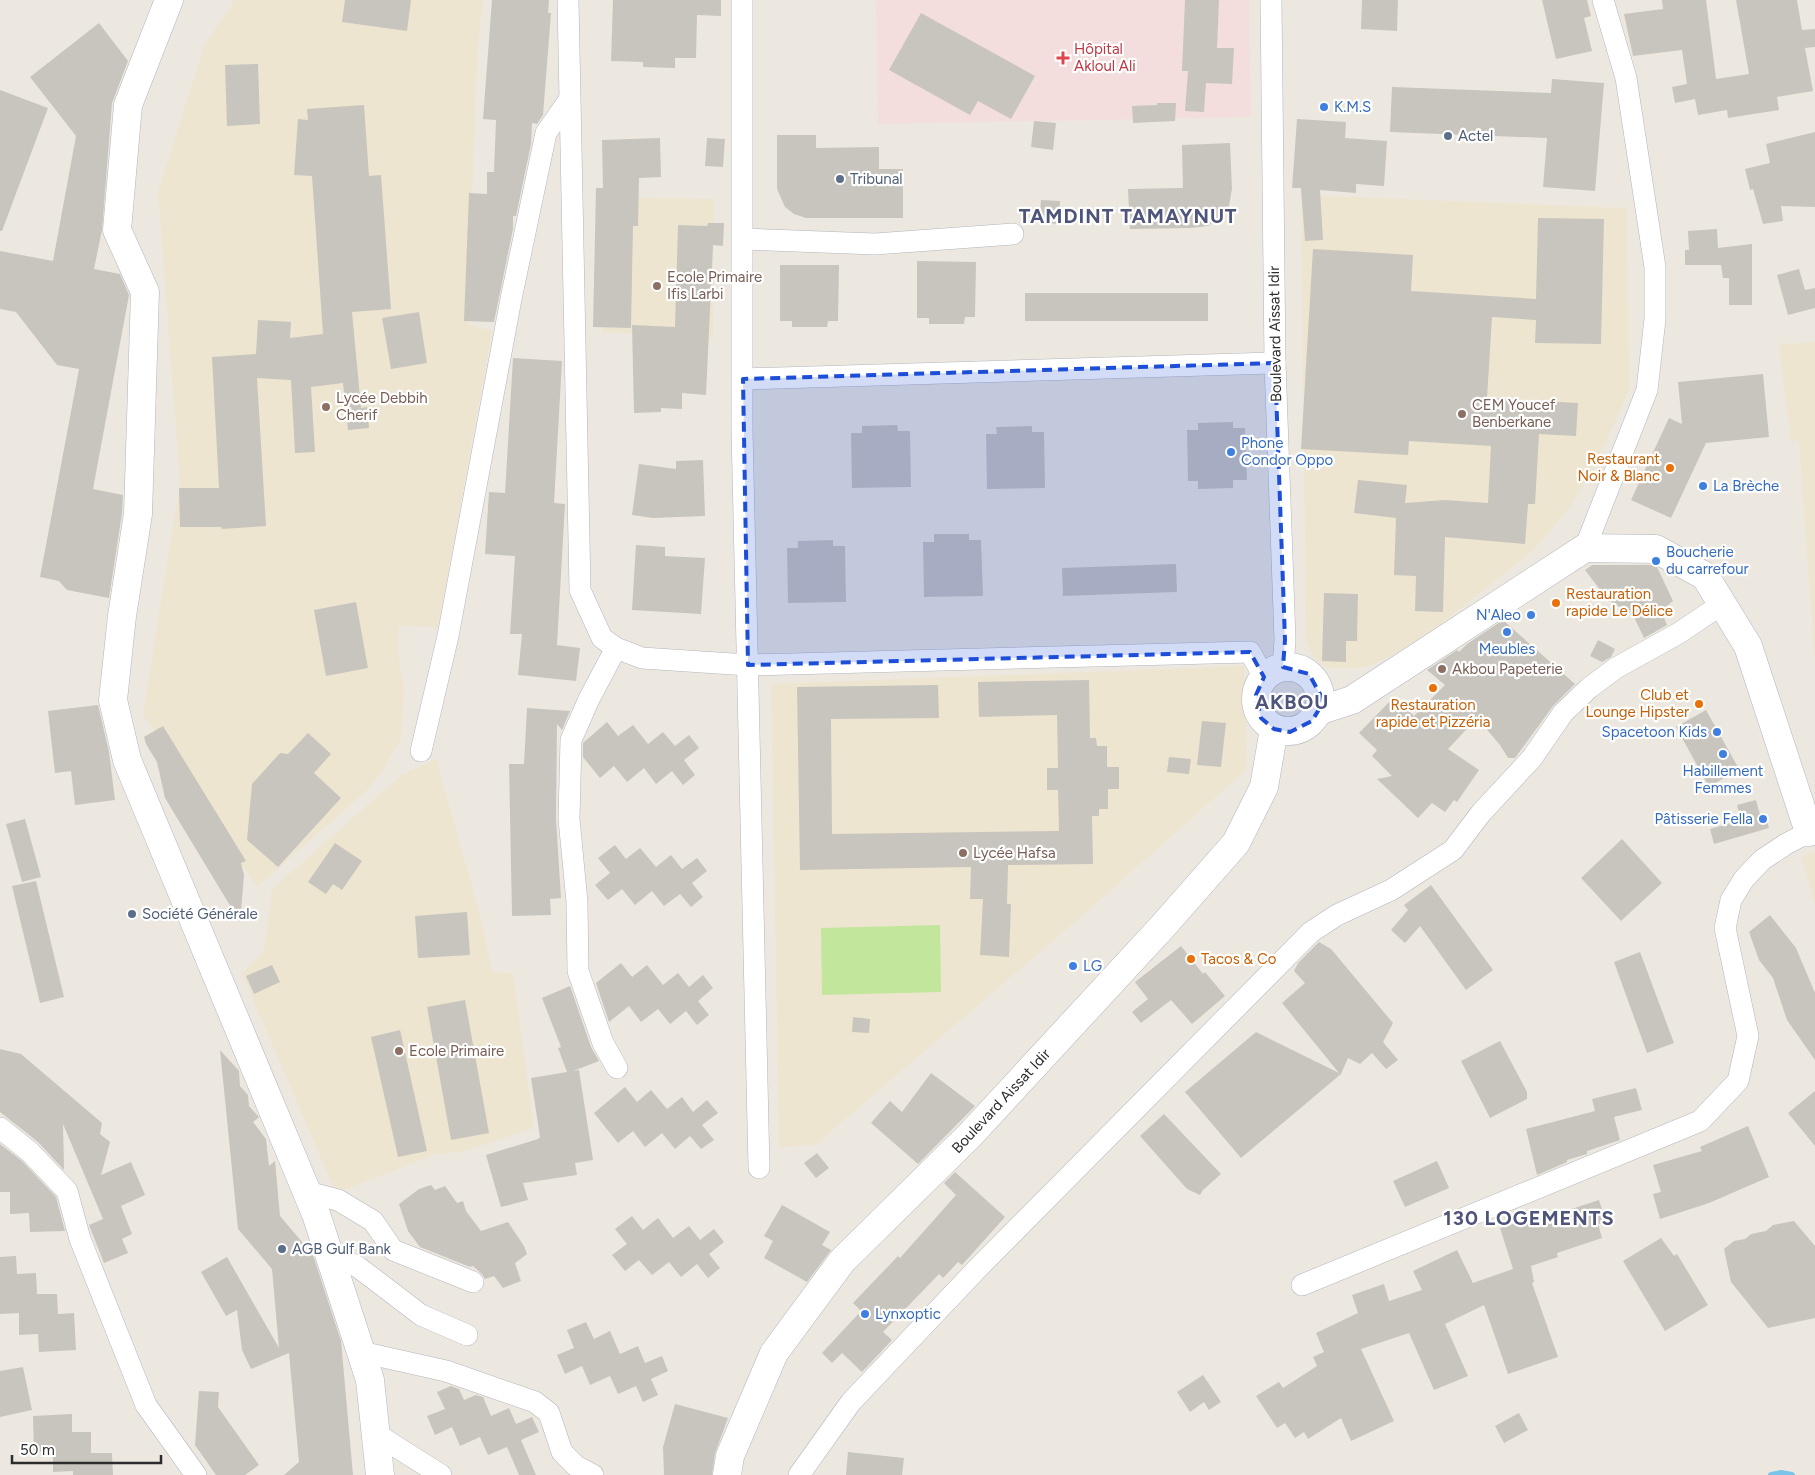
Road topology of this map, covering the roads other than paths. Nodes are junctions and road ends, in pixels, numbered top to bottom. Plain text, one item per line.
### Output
1 (169, 0) edge
2 (568, 0) edge
3 (742, 0) edge
4 (1271, 0) edge
5 (1602, 0) edge
6 (569, 100) junction
7 (1013, 234) dead end
8 (743, 239) junction
9 (1275, 363) junction
10 (743, 379) junction
11 (1585, 548) junction
12 (1722, 604) junction
13 (616, 648) junction
14 (748, 665) junction
15 (1273, 672) junction
16 (1318, 711) junction
17 (1274, 729) junction
18 (421, 751) dead end
19 (1812, 831) edge
20 (618, 1068) dead end
21 (0, 1128) edge
22 (758, 1168) dead end
23 (307, 1192) junction
24 (328, 1252) junction
25 (472, 1282) dead end
26 (1302, 1285) dead end
27 (467, 1335) dead end
28 (361, 1352) junction
29 (376, 1434) junction
30 (437, 1474) edge
31 (196, 1475) edge
32 (380, 1475) edge
33 (593, 1475) edge
34 (727, 1475) edge
35 (799, 1475) edge

1 - 23 street
2 - 6 street
3 - 8 street
4 - 9 street, Boulevard Aïssat Idir
5 - 11 street
6 - 13 street
6 - 18 street
7 - 8 street
8 - 10 street
9 - 10 street
9 - 15 street, Boulevard Aïssat Idir
10 - 14 street
11 - 12 street
11 - 16 street
12 - 19 street
12 - 35 street
13 - 14 street
13 - 20 street
14 - 15 street
14 - 22 street
15 - 16 street
15 - 17 street
16 - 17 street
17 - 34 street, Boulevard Aissat Idir
19 - 26 street
21 - 31 street
23 - 24 street
23 - 25 street
24 - 27 street
24 - 28 street
28 - 29 street
28 - 33 street
29 - 30 street
29 - 32 street

